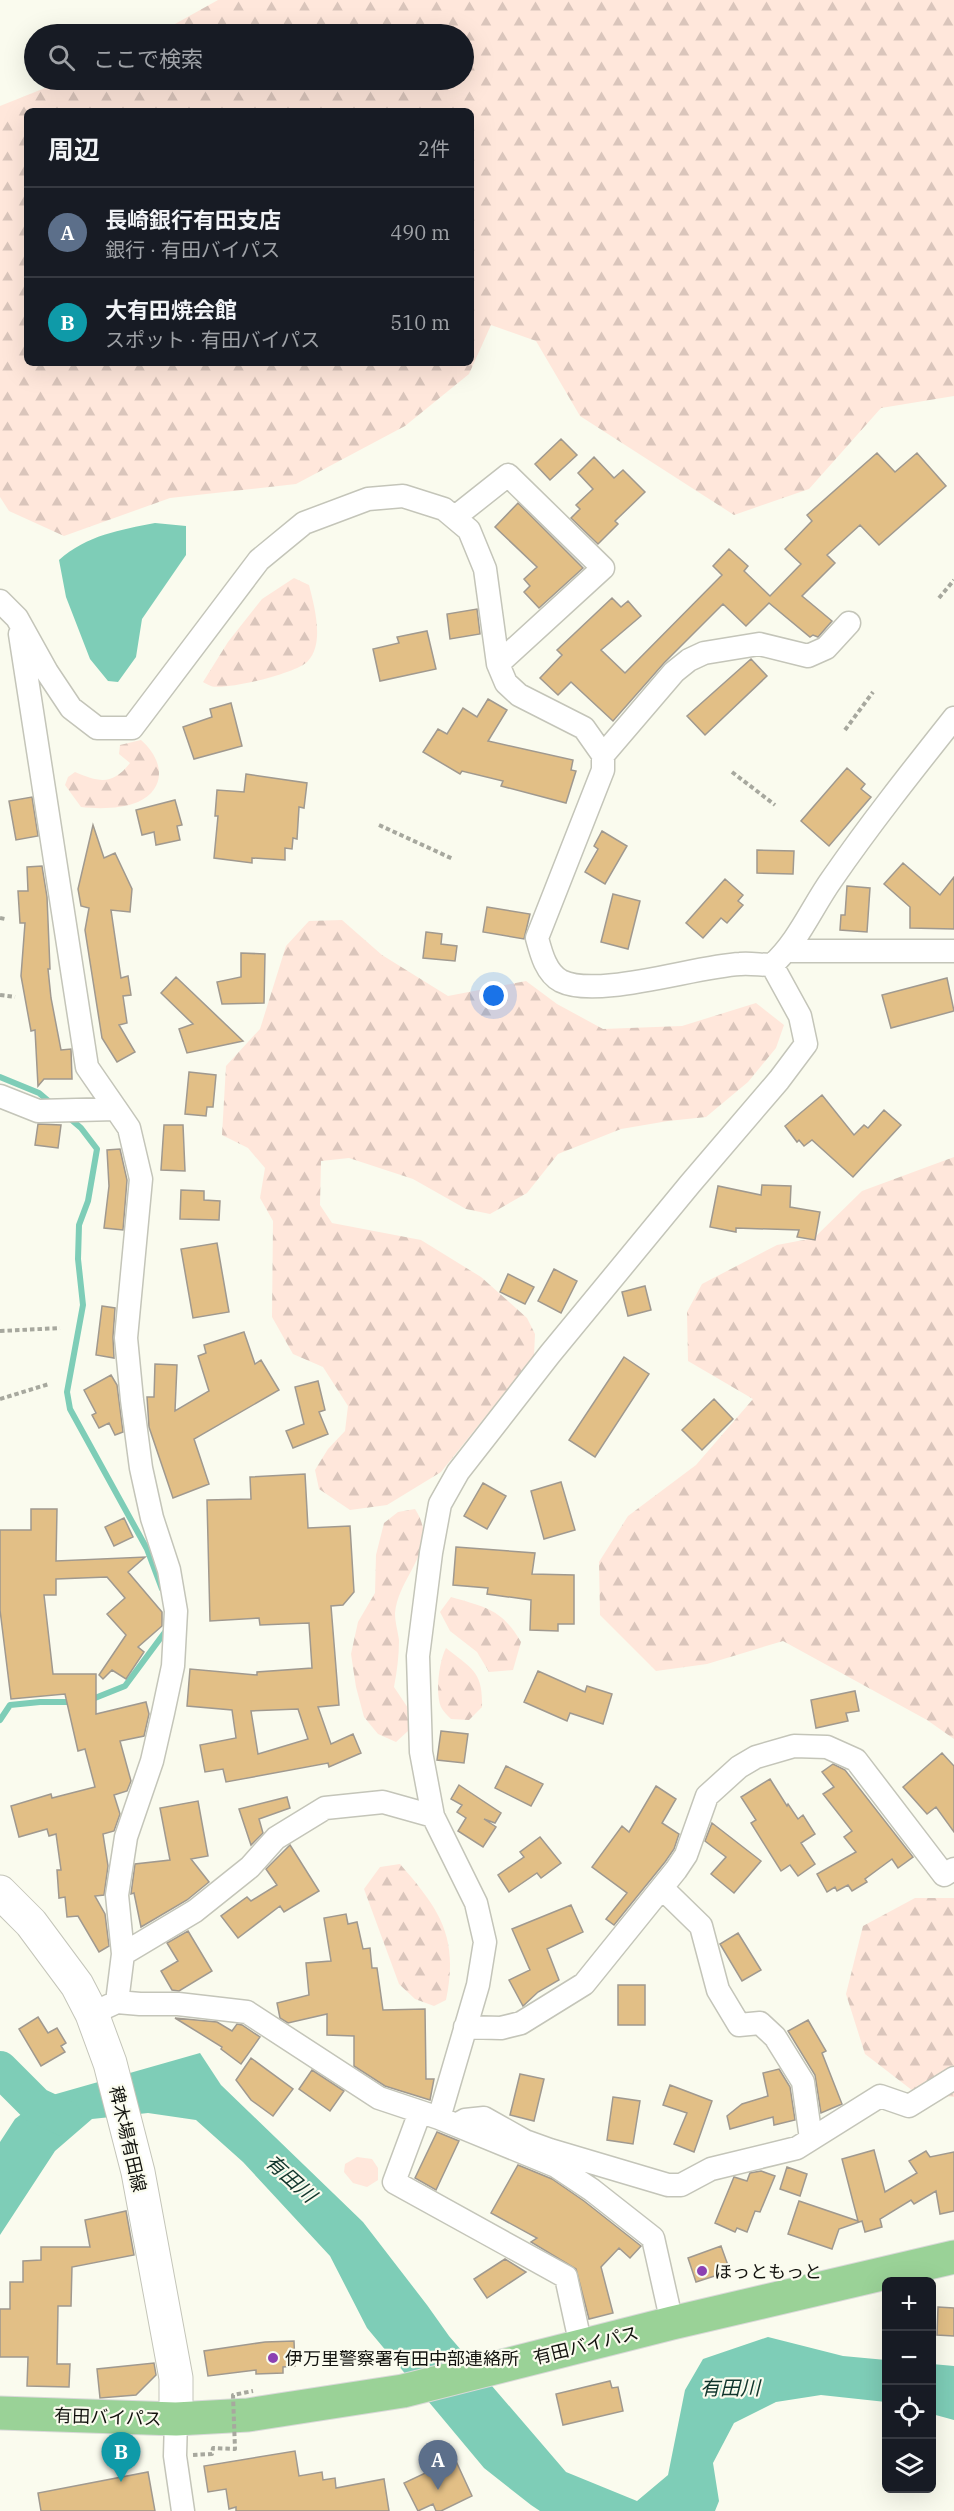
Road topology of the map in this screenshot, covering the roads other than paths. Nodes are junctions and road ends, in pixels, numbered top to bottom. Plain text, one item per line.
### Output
1 (455, 517) junction
2 (0, 601) edge
3 (17, 618) junction
4 (849, 623) dead end
5 (498, 664) junction
6 (954, 718) edge
7 (603, 755) junction
8 (954, 951) edge
9 (780, 958) junction
10 (0, 1096) edge
11 (116, 1109) junction
12 (433, 1816) junction
13 (954, 1869) edge
14 (662, 1888) junction
15 (0, 1892) edge
16 (123, 1954) junction
17 (105, 2008) junction
18 (465, 2027) junction
19 (954, 2078) edge
20 (438, 2118) junction
21 (811, 2139) junction
22 (954, 2257) edge
23 (672, 2323) junction
24 (580, 2346) junction
25 (0, 2413) edge
26 (176, 2419) junction
27 (183, 2511) edge

1 - 3 street
1 - 5 street
1 - 5 street
2 - 3 street
3 - 11 street
4 - 7 street
5 - 7 street
6 - 9 street
7 - 9 street
8 - 9 street
9 - 12 street
10 - 11 street
11 - 16 street
12 - 16 street
12 - 18 street
13 - 14 street
14 - 18 street
14 - 21 street
15 - 17 main road, 稗木場有田線
16 - 17 street
17 - 20 street
17 - 26 main road, 稗木場有田線
18 - 20 street
19 - 21 street
20 - 21 street
20 - 23 street
20 - 24 street
22 - 23 highway, 有田バイパス
23 - 24 highway, 有田バイパス
24 - 26 highway, 有田バイパス
25 - 26 highway, 有田バイパス
26 - 27 street

